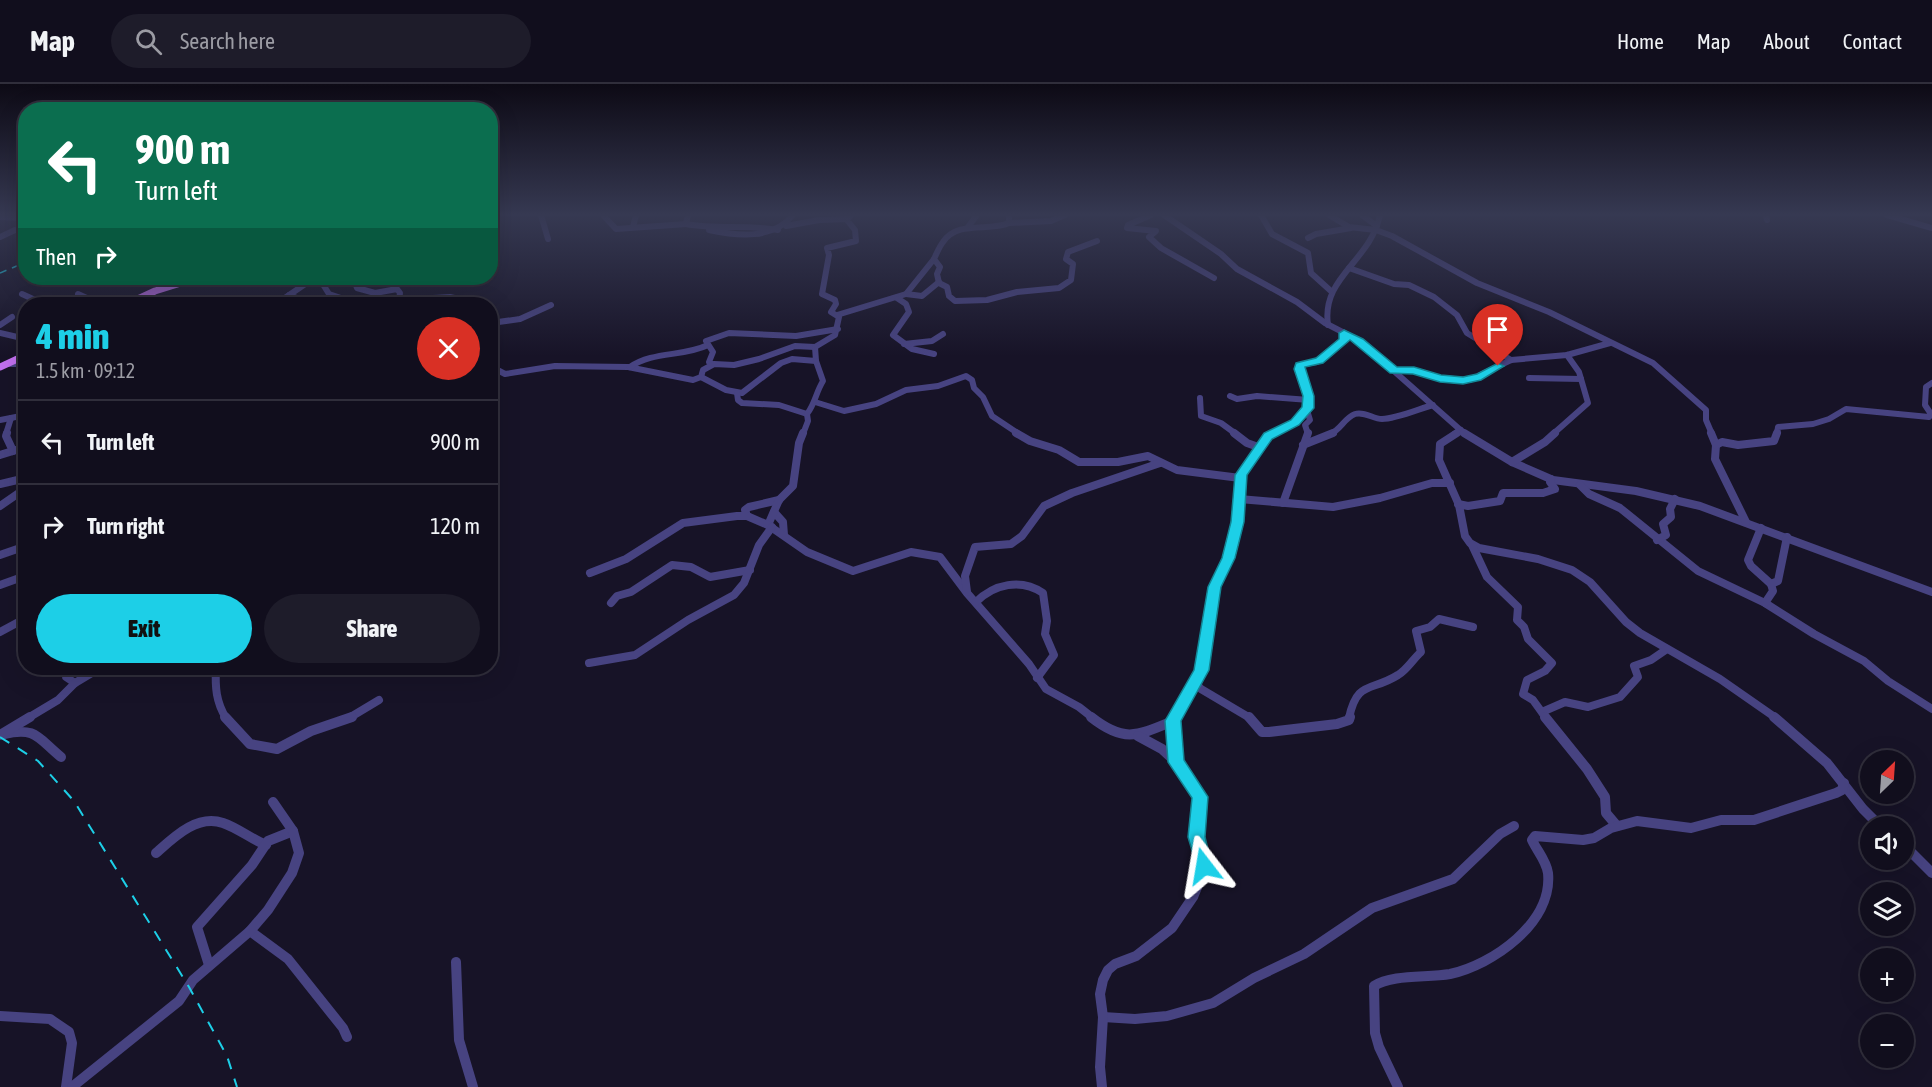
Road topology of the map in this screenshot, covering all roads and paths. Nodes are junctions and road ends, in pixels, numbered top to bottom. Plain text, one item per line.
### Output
1 (826, 262) edge
2 (932, 262) edge
3 (936, 262) edge
4 (1069, 262) edge
5 (1186, 262) edge
6 (1229, 262) edge
7 (1309, 262) edge
8 (1354, 262) edge
9 (1442, 262) edge
10 (1349, 268) junction
11 (1214, 278) dead end
12 (939, 282) junction
13 (163, 285) edge
14 (173, 285) edge
15 (304, 285) edge
16 (323, 285) edge
17 (356, 285) edge
18 (166, 287) junction
19 (1332, 292) junction
20 (22, 294) dead end
21 (78, 294) dead end
22 (906, 294) junction
23 (289, 295) junction
24 (29, 297) edge
25 (85, 297) edge
26 (143, 297) edge
27 (286, 297) edge
28 (294, 297) edge
29 (338, 297) edge
30 (399, 297) edge
31 (897, 298) junction
32 (551, 304) dead end
33 (837, 315) junction
34 (12, 317) dead end
35 (498, 323) edge
36 (0, 325) edge
37 (1328, 325) junction
38 (838, 329) junction
39 (0, 333) edge
40 (1344, 333) junction
41 (943, 334) dead end
42 (18, 337) edge
43 (1610, 343) junction
44 (904, 344) junction
45 (708, 345) junction
46 (815, 347) junction
47 (934, 354) dead end
48 (1567, 356) junction
49 (18, 358) edge
50 (1511, 360) junction
51 (816, 361) junction
52 (18, 364) edge
53 (712, 364) junction
54 (3, 365) edge
55 (630, 367) junction
56 (498, 370) edge
57 (1394, 370) junction
58 (701, 377) junction
59 (1529, 378) dead end
60 (1581, 379) junction
61 (1932, 383) edge
62 (736, 393) junction
63 (1230, 396) dead end
64 (1200, 398) dead end
65 (1285, 400) junction
66 (1309, 400) junction
67 (815, 402) junction
68 (1433, 405) junction
69 (1307, 409) junction
70 (807, 414) junction
71 (18, 417) edge
72 (11, 418) junction
73 (0, 420) edge
74 (1461, 430) junction
75 (1303, 445) junction
76 (1716, 445) junction
77 (1261, 448) junction
78 (18, 449) edge
79 (13, 451) junction
80 (0, 455) edge
81 (1512, 462) junction
82 (1160, 463) junction
83 (1240, 478) junction
84 (1551, 479) junction
85 (18, 480) edge
86 (1450, 483) junction
87 (0, 484) edge
88 (1580, 485) junction
89 (18, 494) edge
90 (1675, 499) junction
91 (779, 500) junction
92 (1239, 500) junction
93 (1284, 503) junction
94 (1458, 504) junction
95 (0, 506) edge
96 (774, 512) junction
97 (747, 516) junction
98 (1746, 522) junction
99 (770, 526) junction
100 (1761, 528) junction
101 (784, 535) junction
102 (1788, 537) junction
103 (1657, 540) junction
104 (1472, 545) junction
105 (18, 549) edge
106 (0, 555) edge
107 (750, 570) junction
108 (590, 573) dead end
109 (18, 579) edge
110 (1771, 584) junction
111 (0, 585) edge
112 (1932, 592) edge
113 (967, 594) junction
114 (976, 602) junction
115 (611, 603) dead end
116 (1765, 603) junction
117 (18, 622) edge
118 (1473, 627) dead end
119 (0, 632) edge
120 (1667, 649) junction
121 (589, 663) dead end
122 (66, 675) edge
123 (89, 675) edge
124 (216, 675) edge
125 (1037, 678) junction
126 (1195, 682) junction
127 (75, 684) junction
128 (379, 700) dead end
129 (1932, 709) edge
130 (1542, 712) junction
131 (1173, 721) junction
132 (0, 735) edge
133 (1138, 736) junction
134 (61, 757) dead end
135 (1176, 762) junction
136 (1844, 783) junction
137 (273, 802) dead end
138 (1868, 816) edge
139 (1514, 826) dead end
140 (1617, 826) junction
141 (294, 831) junction
142 (266, 845) junction
143 (156, 853) dead end
144 (1914, 855) edge
145 (1932, 873) edge
146 (250, 931) junction
147 (456, 962) dead end
148 (209, 965) junction
149 (0, 1016) edge
150 (1103, 1017) junction
151 (347, 1037) dead end
152 (66, 1087) edge
153 (72, 1087) edge
154 (473, 1087) edge
155 (1102, 1087) edge
156 (1398, 1087) edge

1 - 33 street
2 - 22 street
3 - 12 street
4 - 12 street
5 - 11 street
6 - 37 street
7 - 19 street
8 - 10 street
9 - 43 street
10 - 19 street
10 - 50 street
12 - 22 street
13 - 18 street
14 - 18 main road
15 - 23 street
16 - 29 street
17 - 30 street
18 - 26 main road
19 - 37 street
20 - 24 street
21 - 25 street
22 - 31 street
23 - 27 street
23 - 28 street
31 - 33 street
31 - 44 street
32 - 35 street
33 - 38 street
34 - 36 street
37 - 40 street
38 - 45 street
38 - 46 street
39 - 42 street
40 - 57 street
40 - 66 street
41 - 44 street
43 - 48 street
43 - 76 street
44 - 47 street
45 - 53 street
45 - 55 street
46 - 51 street
46 - 53 street
48 - 50 street
48 - 60 street
49 - 54 main road
50 - 57 street
51 - 62 street
51 - 67 street
52 - 54 street
53 - 58 street
55 - 56 street
55 - 58 street
57 - 68 street
58 - 62 street
59 - 60 street
60 - 81 street
61 - 76 street
62 - 70 street
63 - 65 street
64 - 77 street
65 - 66 street
65 - 69 street
66 - 69 street
67 - 70 street
67 - 82 street
68 - 74 street
68 - 75 street
69 - 75 street
69 - 77 street
70 - 91 street
71 - 72 street
72 - 73 street
72 - 79 street
74 - 81 street
74 - 86 street
75 - 93 street
76 - 98 street
77 - 83 street
78 - 79 street
79 - 80 street
81 - 84 street
82 - 83 street
82 - 113 street
83 - 92 street
84 - 88 street
84 - 94 street
85 - 87 street
86 - 93 street
86 - 94 street
88 - 90 street
88 - 103 street
89 - 95 street
90 - 98 street
90 - 103 street
91 - 96 street
91 - 97 street
92 - 93 street
92 - 126 street
94 - 104 street
96 - 99 street
96 - 101 street
97 - 99 street
97 - 108 street
98 - 100 street
99 - 101 street
99 - 107 street
100 - 102 street
100 - 110 street
101 - 113 street
102 - 110 street
102 - 112 street
103 - 116 street
104 - 120 street
104 - 130 street
105 - 106 street
107 - 115 street
107 - 121 street
109 - 111 street
110 - 116 street
113 - 114 street
114 - 125 street
114 - 125 street
116 - 129 street
117 - 119 street
118 - 126 street
120 - 130 street
120 - 136 street
122 - 127 street
123 - 127 street
124 - 128 street
125 - 133 street
126 - 131 street
127 - 132 street
130 - 140 street
131 - 133 street
131 - 135 street
132 - 134 street
133 - 135 street
135 - 150 street
136 - 138 street
136 - 140 street
137 - 141 street
139 - 150 street
140 - 156 street
141 - 142 street
141 - 146 street
142 - 143 street
142 - 148 street
144 - 145 street
146 - 148 street
146 - 151 street
147 - 154 street
148 - 153 street
149 - 152 street
150 - 155 street

